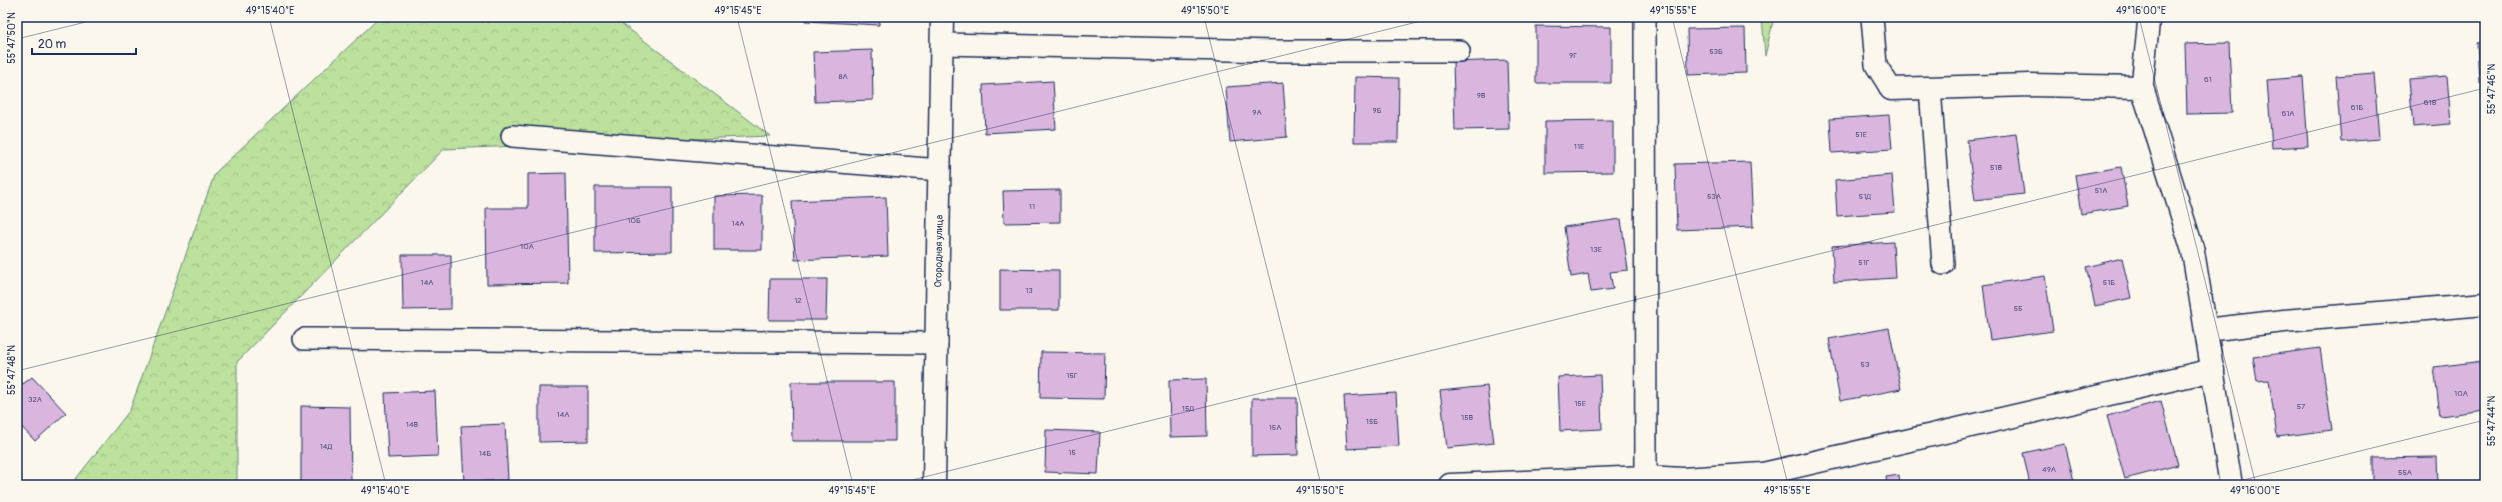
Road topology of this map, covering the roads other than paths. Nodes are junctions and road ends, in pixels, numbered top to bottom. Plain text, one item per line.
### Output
1 (942, 17) edge
2 (1645, 17) edge
3 (1872, 17) edge
4 (2149, 17) edge
5 (942, 44) junction
6 (1459, 51) dead end
7 (2142, 87) junction
8 (1930, 88) junction
9 (1891, 89) joint
10 (512, 136) dead end
11 (940, 170) junction
12 (1943, 264) dead end
13 (2485, 304) edge
14 (2206, 330) junction
15 (304, 339) dead end
16 (937, 343) junction
17 (2213, 370) junction
18 (1646, 477) junction
19 (934, 485) edge
20 (1450, 485) edge
21 (2232, 485) edge

1 - 5 street, Огородная улица
2 - 18 lane
3 - 9 lane
4 - 7 lane
5 - 6 lane
5 - 11 street, Огородная улица
7 - 8 street
7 - 14 street
8 - 9 street
8 - 12 lane
10 - 11 lane
11 - 16 street, Огородная улица
13 - 14 street
14 - 17 street
15 - 16 lane
16 - 19 street, Огородная улица
17 - 18 street
17 - 21 street
18 - 20 street

